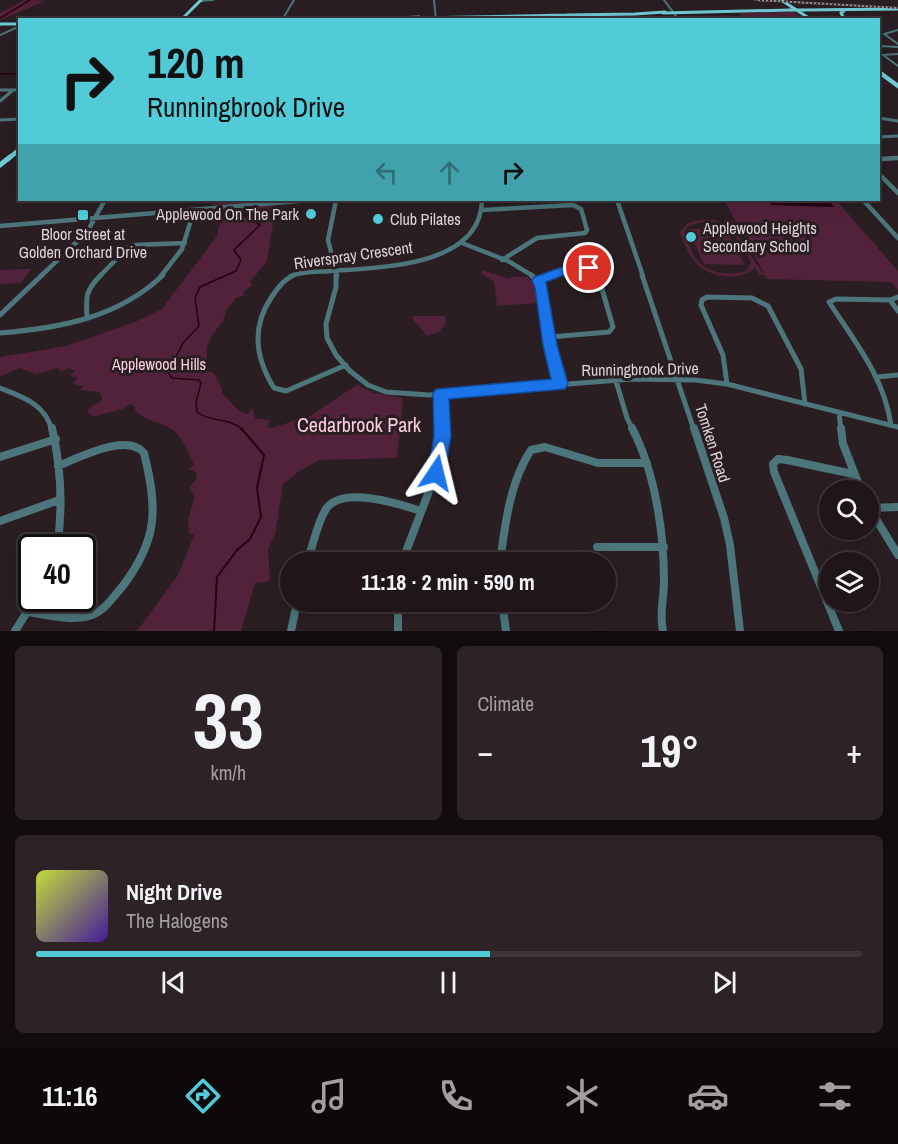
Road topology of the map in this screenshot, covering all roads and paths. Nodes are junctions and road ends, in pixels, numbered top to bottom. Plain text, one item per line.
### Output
1 (202, 0) edge
2 (213, 0) edge
3 (294, 0) edge
4 (434, 0) edge
5 (664, 0) edge
6 (780, 0) edge
7 (898, 10) edge
8 (805, 11) junction
9 (834, 11) junction
10 (853, 11) junction
11 (189, 12) junction
12 (812, 12) junction
13 (674, 13) junction
14 (695, 13) junction
15 (286, 14) junction
16 (686, 14) junction
17 (554, 17) edge
18 (176, 18) edge
19 (183, 18) edge
20 (279, 18) edge
21 (284, 18) edge
22 (416, 18) edge
23 (434, 18) edge
24 (458, 18) edge
25 (678, 18) edge
26 (679, 18) edge
27 (807, 18) edge
28 (843, 18) edge
29 (0, 24) edge
30 (18, 25) edge
31 (18, 26) edge
32 (898, 30) edge
33 (0, 35) edge
34 (898, 45) edge
35 (880, 46) edge
36 (898, 54) edge
37 (898, 66) edge
38 (880, 73) edge
39 (898, 86) edge
40 (0, 90) edge
41 (13, 90) junction
42 (18, 90) edge
43 (0, 101) edge
44 (880, 118) edge
45 (18, 119) edge
46 (0, 120) edge
47 (898, 122) edge
48 (898, 136) edge
49 (880, 137) edge
50 (18, 146) edge
51 (18, 151) edge
52 (898, 158) edge
53 (880, 159) edge
54 (0, 160) edge
55 (0, 165) edge
56 (880, 175) edge
57 (880, 183) edge
58 (888, 183) junction
59 (898, 193) edge
60 (104, 201) edge
61 (282, 201) edge
62 (336, 201) edge
63 (482, 201) edge
64 (617, 201) edge
65 (864, 201) edge
66 (194, 210) junction
67 (482, 210) junction
68 (96, 218) junction
69 (0, 226) edge
70 (898, 238) edge
71 (184, 243) junction
72 (462, 243) junction
73 (502, 260) junction
74 (335, 270) junction
75 (538, 280) junction
76 (898, 297) edge
77 (890, 300) junction
78 (898, 311) edge
79 (0, 315) edge
80 (87, 318) junction
81 (0, 333) edge
82 (550, 337) junction
83 (346, 365) junction
84 (898, 375) edge
85 (877, 377) junction
86 (678, 380) junction
87 (616, 381) junction
88 (560, 384) junction
89 (727, 384) junction
90 (0, 388) edge
91 (441, 393) junction
92 (805, 404) junction
93 (839, 413) junction
94 (895, 426) edge
95 (56, 439) junction
96 (0, 458) edge
97 (647, 463) junction
98 (58, 466) junction
99 (853, 474) junction
100 (856, 480) edge
101 (59, 500) junction
102 (879, 507) edge
103 (898, 507) edge
104 (422, 511) junction
105 (0, 521) edge
106 (879, 524) edge
107 (59, 534) edge
108 (597, 547) dead end
109 (664, 547) junction
110 (310, 552) edge
111 (406, 552) edge
112 (502, 552) edge
113 (898, 555) edge
114 (28, 612) joint
115 (295, 612) edge
116 (398, 612) edge
117 (503, 612) edge
118 (15, 631) edge
119 (291, 631) edge
120 (398, 631) edge
121 (506, 631) edge
122 (663, 631) edge
123 (740, 631) edge
124 (839, 631) edge

1 - 2 street
1 - 11 main road
3 - 15 street
4 - 23 street
5 - 13 street
6 - 27 main road
7 - 9 main road
7 - 10 main road
8 - 9 main road
8 - 12 main road
8 - 14 main road, bridge
9 - 10 main road
9 - 12 main road
9 - 28 main road
10 - 28 main road
11 - 18 main road
11 - 19 main road
12 - 28 main road
13 - 14 main road
13 - 16 main road
13 - 17 main road
13 - 25 street
14 - 16 main road
15 - 20 main road
15 - 21 street
16 - 26 main road
17 - 24 main road
22 - 23 main road
23 - 24 main road
29 - 30 main road
31 - 33 street
32 - 34 street
34 - 35 street
36 - 37 street
38 - 39 main road
40 - 41 street
41 - 42 street
41 - 43 street
44 - 47 street
45 - 46 street
48 - 49 street
50 - 54 main road
51 - 55 main road
52 - 53 street
56 - 58 street
57 - 58 street
58 - 59 street
60 - 68 street
61 - 66 street
62 - 74 street, Runningbrook Drive
63 - 67 street
64 - 86 street, Tomken Road
65 - 70 street
66 - 68 street
66 - 71 street
67 - 72 street
67 - 73 street
68 - 69 street
68 - 79 street
71 - 80 street
71 - 80 street
72 - 73 street
72 - 74 street, Riverspray Crescent
73 - 75 street
74 - 83 street, Runningbrook Drive
74 - 83 street, Riverspray Crescent
75 - 82 street
75 - 82 street
76 - 77 street
77 - 78 street
77 - 85 street
80 - 81 street
82 - 88 street
83 - 91 street, Runningbrook Drive
84 - 85 street
85 - 94 street
86 - 87 street, Runningbrook Drive
86 - 89 street, Runningbrook Drive
86 - 123 street, Tomken Road
87 - 88 street, Runningbrook Drive
87 - 97 street
88 - 91 street, Runningbrook Drive
89 - 92 street, Runningbrook Drive
89 - 92 street
90 - 95 street
91 - 104 street
92 - 93 street, Runningbrook Drive
93 - 94 street, Runningbrook Drive
93 - 99 street
95 - 96 street
95 - 98 street
97 - 109 street
97 - 112 street
98 - 101 street
98 - 114 street
99 - 100 street
99 - 124 street
101 - 105 street
101 - 107 street
102 - 103 street
104 - 110 street
104 - 111 street
106 - 113 street
108 - 109 street
109 - 122 street
114 - 118 street
115 - 119 street
116 - 120 street
117 - 121 street

